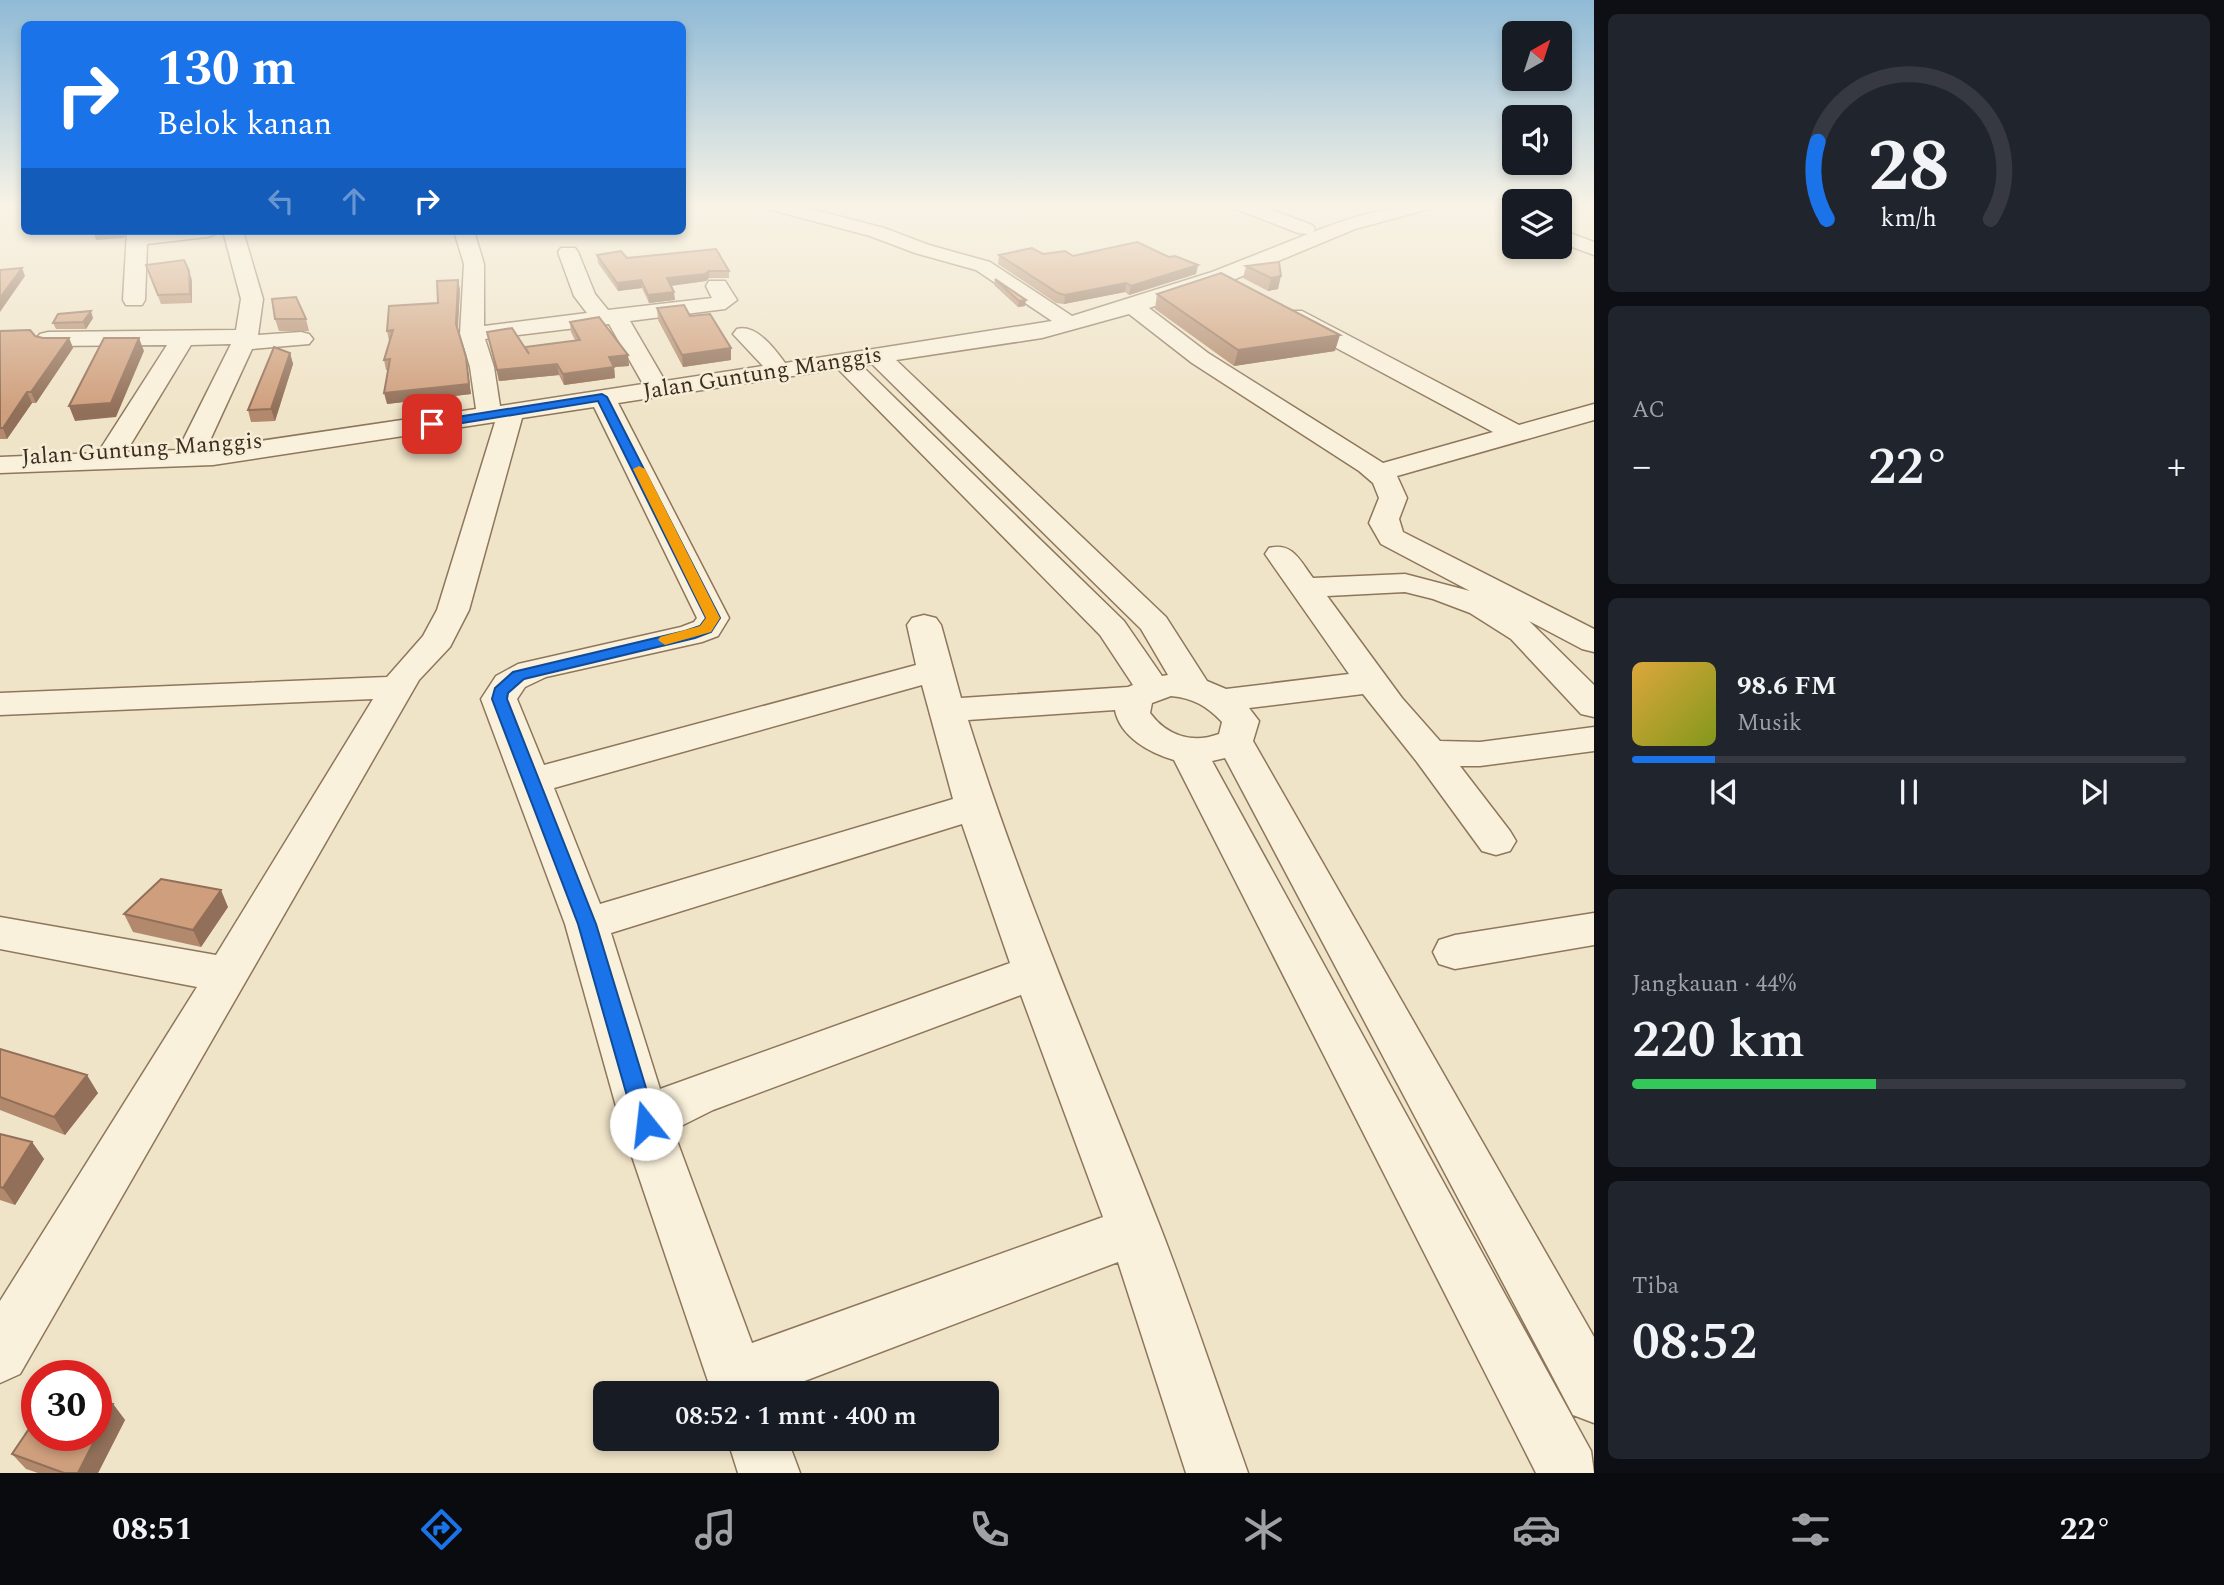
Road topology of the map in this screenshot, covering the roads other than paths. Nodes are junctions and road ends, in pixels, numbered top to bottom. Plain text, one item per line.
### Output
1 (136, 274) edge
2 (245, 274) edge
3 (474, 274) edge
4 (576, 274) edge
5 (995, 274) edge
6 (1192, 274) edge
7 (1228, 274) edge
8 (1220, 277) junction
9 (718, 286) dead end
10 (1244, 289) edge
11 (134, 300) dead end
12 (1268, 302) edge
13 (1133, 306) junction
14 (609, 316) junction
15 (1062, 318) junction
16 (472, 334) junction
17 (745, 334) dead end
18 (183, 338) junction
19 (301, 339) dead end
20 (48, 340) edge
21 (244, 340) junction
22 (876, 355) junction
23 (842, 360) junction
24 (773, 363) junction
25 (653, 381) junction
26 (602, 397) junction
27 (499, 410) junction
28 (1594, 412) edge
29 (1518, 436) junction
30 (192, 450) junction
31 (113, 451) junction
32 (0, 457) edge
33 (0, 465) edge
34 (1377, 472) junction
35 (1280, 554) dead end
36 (1306, 588) junction
37 (924, 625) dead end
38 (1523, 632) junction
39 (1594, 642) edge
40 (1594, 663) edge
41 (398, 687) junction
42 (1382, 694) junction
43 (946, 703) junction
44 (1142, 703) junction
45 (0, 704) edge
46 (1594, 706) edge
47 (1223, 712) junction
48 (1594, 739) edge
49 (1188, 751) junction
50 (1430, 753) junction
51 (532, 780) junction
52 (975, 806) junction
53 (1496, 842) dead end
54 (587, 924) junction
55 (1594, 929) edge
56 (0, 933) edge
57 (1455, 952) dead end
58 (1035, 972) junction
59 (228, 975) junction
60 (1429, 1094) junction
61 (1370, 1096) junction
62 (646, 1124) junction
63 (1135, 1231) junction
64 (0, 1354) edge
65 (736, 1381) edge
66 (751, 1381) edge
67 (1594, 1394) edge
68 (761, 1451) edge
69 (769, 1473) edge
70 (1217, 1473) edge
71 (1569, 1473) edge

1 - 11 street
2 - 21 street
3 - 16 street
4 - 14 street
5 - 15 street
6 - 15 street, Jalan Guntung Manggis
7 - 8 street, Jalan Guntung Manggis
8 - 10 street
8 - 13 street, Jalan Guntung Manggis
9 - 14 street
12 - 29 street
13 - 22 street, Jalan Guntung Manggis
13 - 34 street
14 - 16 street
14 - 25 street
15 - 24 street, Jalan Guntung Manggis
16 - 27 street
17 - 24 street
18 - 20 street
18 - 21 street
18 - 31 street
19 - 21 street
21 - 30 street
22 - 23 street, Jalan Guntung Manggis
22 - 47 street
23 - 26 street, Jalan Guntung Manggis
23 - 44 street
24 - 25 street, Jalan Guntung Manggis
25 - 27 street, Jalan Guntung Manggis
26 - 27 street, Jalan Guntung Manggis
26 - 51 street
27 - 30 street, Jalan Guntung Manggis
27 - 33 street, Jalan Guntung Manggis
27 - 41 street
28 - 29 street
29 - 34 street
30 - 31 street, Jalan Guntung Manggis
31 - 32 street, Jalan Guntung Manggis
34 - 39 street
35 - 36 street
36 - 38 street
36 - 42 street
37 - 43 street
38 - 40 street
38 - 46 street
41 - 45 street
41 - 59 street
42 - 47 street
42 - 50 street
43 - 44 street
43 - 51 street
43 - 52 street
44 - 47 street
44 - 49 street
47 - 49 street
47 - 60 street
48 - 50 street
49 - 61 street
50 - 53 street
51 - 54 street
52 - 54 street
52 - 58 street
54 - 62 street
55 - 57 street
56 - 59 street
58 - 62 street
58 - 63 street
59 - 64 street
60 - 61 street
60 - 67 street
61 - 71 street
62 - 65 street
63 - 66 street
63 - 70 street
68 - 69 street

